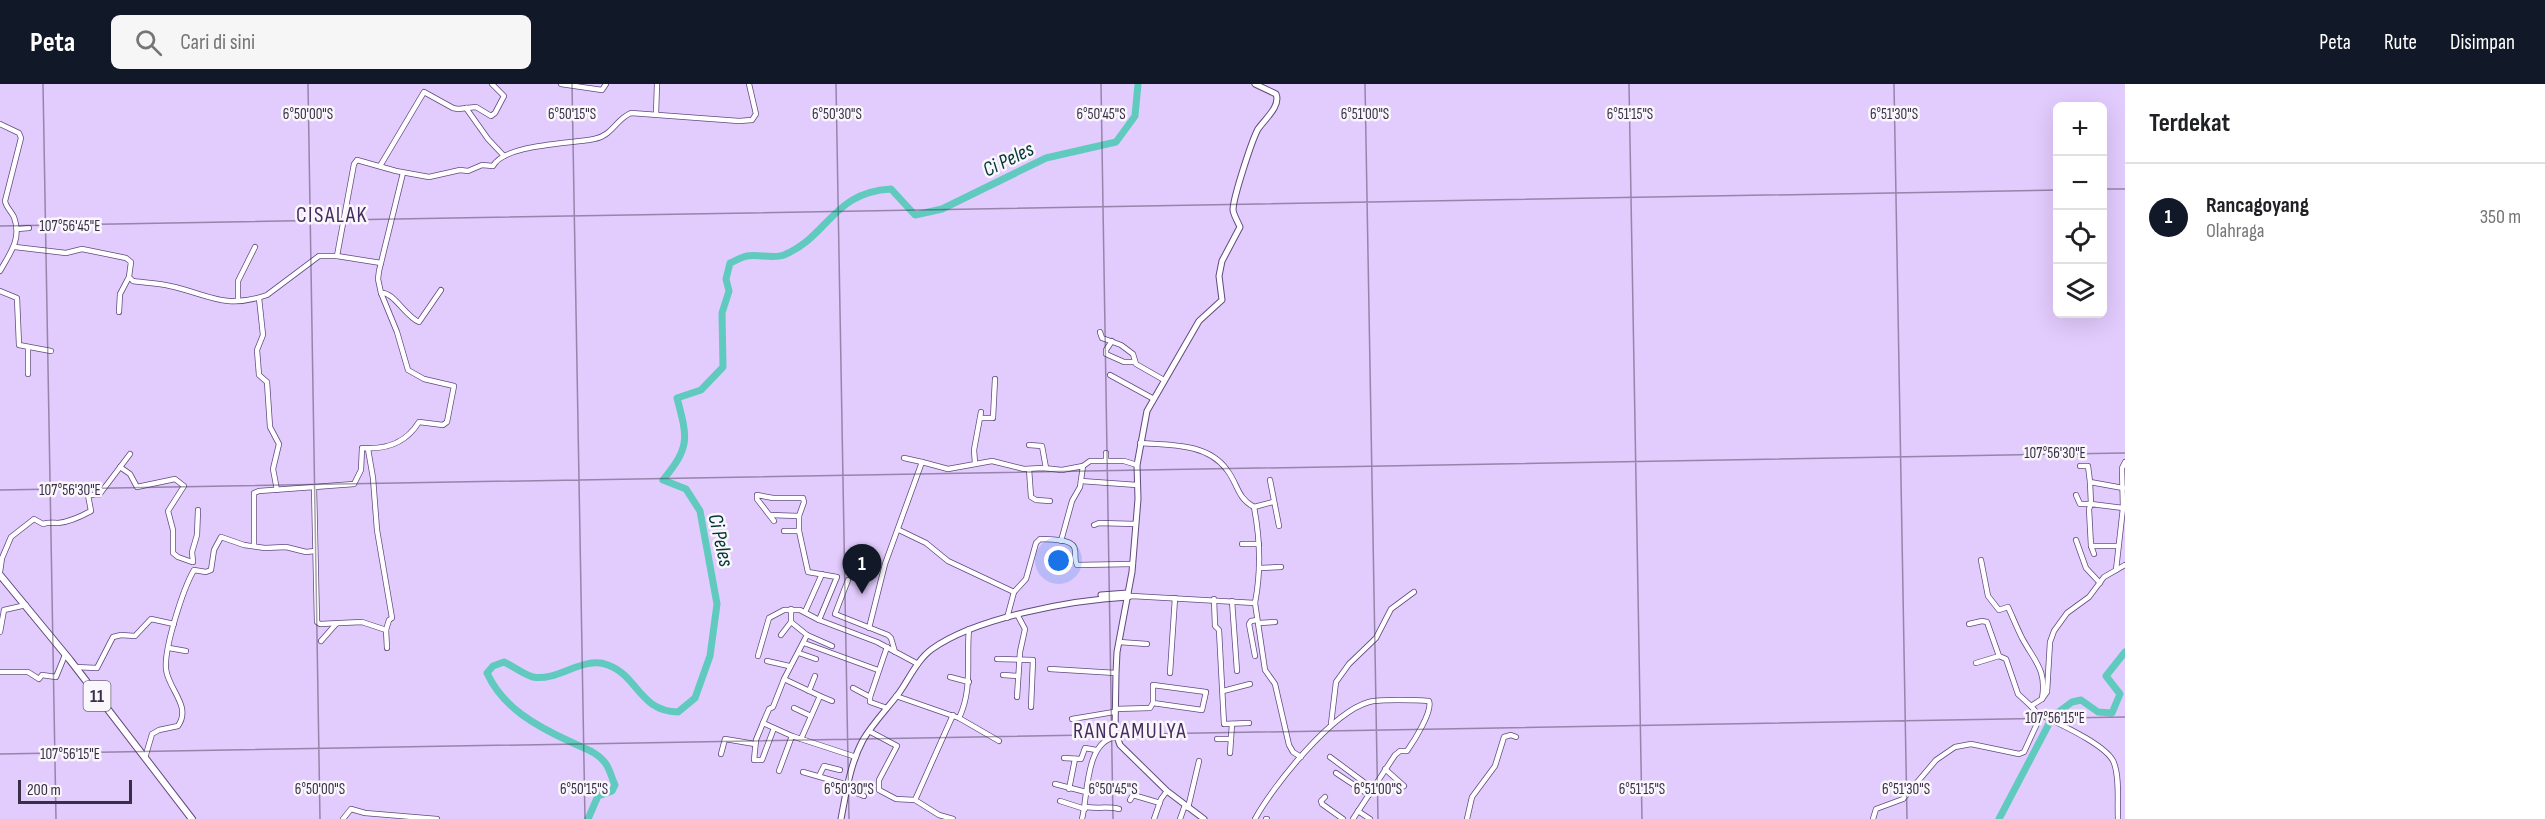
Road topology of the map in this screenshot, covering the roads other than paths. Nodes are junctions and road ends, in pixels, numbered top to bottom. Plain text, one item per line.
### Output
1 (426, 84) edge
2 (492, 84) edge
3 (561, 84) edge
4 (606, 84) edge
5 (657, 84) edge
6 (749, 84) edge
7 (1255, 84) edge
8 (424, 92) junction
9 (466, 108) junction
10 (656, 114) junction
11 (0, 124) edge
12 (504, 156) junction
13 (380, 166) junction
14 (403, 173) junction
15 (28, 228) dead end
16 (17, 230) junction
17 (15, 247) junction
18 (255, 247) dead end
19 (337, 256) junction
20 (381, 263) junction
21 (0, 271) edge
22 (129, 277) junction
23 (441, 290) dead end
24 (0, 291) edge
25 (381, 293) junction
26 (259, 298) junction
27 (238, 300) junction
28 (119, 312) dead end
29 (1101, 332) dead end
30 (1112, 341) junction
31 (28, 347) junction
32 (51, 351) dead end
33 (1135, 362) junction
34 (28, 374) dead end
35 (1110, 375) dead end
36 (995, 379) dead end
37 (1164, 380) junction
38 (1152, 398) junction
39 (981, 412) dead end
40 (980, 418) junction
41 (1140, 442) junction
42 (1029, 446) dead end
43 (368, 449) junction
44 (1106, 453) dead end
45 (130, 454) dead end
46 (904, 458) dead end
47 (1106, 461) junction
48 (922, 462) junction
49 (2125, 462) edge
50 (975, 463) junction
51 (1137, 465) junction
52 (1083, 466) junction
53 (2080, 466) dead end
54 (120, 467) junction
55 (1029, 468) junction
56 (1046, 468) junction
57 (1270, 480) dead end
58 (1082, 481) junction
59 (2090, 482) junction
60 (1137, 485) junction
61 (314, 487) junction
62 (2123, 488) junction
63 (277, 489) junction
64 (2076, 495) dead end
65 (1050, 501) dead end
66 (1273, 502) junction
67 (2091, 504) junction
68 (1254, 507) junction
69 (2123, 508) junction
70 (198, 510) dead end
71 (770, 515) junction
72 (799, 516) junction
73 (774, 521) dead end
74 (1136, 524) junction
75 (1094, 525) dead end
76 (1279, 526) dead end
77 (899, 530) junction
78 (784, 531) dead end
79 (799, 531) junction
80 (2076, 540) dead end
81 (1061, 541) junction
82 (1242, 544) dead end
83 (1258, 544) junction
84 (254, 545) junction
85 (2091, 546) junction
86 (2118, 546) junction
87 (315, 551) junction
88 (2094, 554) dead end
89 (1981, 560) dead end
90 (192, 562) junction
91 (1133, 564) junction
92 (2125, 565) edge
93 (1281, 567) dead end
94 (1259, 568) junction
95 (2116, 570) junction
96 (194, 571) junction
97 (0, 573) edge
98 (822, 574) junction
99 (848, 580) dead end
100 (1131, 581) junction
101 (2100, 583) junction
102 (1014, 592) junction
103 (1414, 592) dead end
104 (1129, 595) junction
105 (1114, 596) junction
106 (1175, 598) junction
107 (1214, 599) junction
108 (1232, 601) junction
109 (1255, 603) junction
110 (26, 605) junction
111 (792, 609) junction
112 (1125, 609) junction
113 (805, 612) junction
114 (1018, 616) junction
115 (1008, 618) junction
116 (819, 620) junction
117 (1258, 621) junction
118 (791, 622) junction
119 (1275, 622) dead end
120 (174, 624) junction
121 (336, 624) junction
122 (1969, 624) dead end
123 (868, 628) junction
124 (969, 629) junction
125 (387, 630) junction
126 (0, 632) edge
127 (781, 635) dead end
128 (807, 635) junction
129 (321, 641) dead end
130 (1119, 642) junction
131 (804, 643) junction
132 (1147, 644) dead end
133 (831, 646) dead end
134 (886, 647) junction
135 (169, 648) junction
136 (387, 648) dead end
137 (186, 651) dead end
138 (799, 652) junction
139 (895, 652) junction
140 (65, 655) junction
141 (758, 656) dead end
142 (1255, 656) dead end
143 (2000, 656) junction
144 (816, 659) dead end
145 (997, 659) dead end
146 (1019, 660) junction
147 (767, 661) dead end
148 (1976, 663) dead end
149 (918, 664) junction
150 (789, 666) junction
151 (75, 667) junction
152 (1050, 669) dead end
153 (878, 670) junction
154 (1237, 670) dead end
155 (0, 672) edge
156 (1116, 673) junction
157 (1170, 673) dead end
158 (1003, 675) dead end
159 (815, 676) dead end
160 (1018, 676) junction
161 (950, 677) dead end
162 (784, 679) junction
163 (969, 682) junction
164 (1250, 684) dead end
165 (853, 688) dead end
166 (809, 691) junction
167 (1223, 691) junction
168 (820, 696) junction
169 (896, 696) junction
170 (870, 697) junction
171 (1017, 697) dead end
172 (2042, 699) junction
173 (832, 701) dead end
174 (1153, 704) junction
175 (2031, 706) junction
176 (1031, 707) dead end
177 (794, 708) dead end
178 (887, 708) junction
179 (1114, 710) junction
180 (953, 715) junction
181 (811, 716) junction
182 (2044, 716) junction
183 (958, 718) junction
184 (1072, 719) dead end
185 (763, 723) junction
186 (1249, 723) dead end
187 (1232, 724) junction
188 (1331, 724) junction
189 (774, 728) junction
190 (870, 731) junction
191 (792, 736) junction
192 (1116, 736) junction
193 (1516, 737) dead end
194 (801, 739) junction
195 (1217, 739) dead end
196 (1231, 739) junction
197 (999, 741) dead end
198 (755, 744) junction
199 (1096, 750) junction
200 (1230, 753) dead end
201 (721, 754) dead end
202 (856, 757) junction
203 (1302, 757) junction
204 (1330, 757) dead end
205 (145, 758) junction
206 (1064, 758) dead end
207 (1075, 759) junction
208 (1199, 762) dead end
209 (1385, 769) junction
210 (779, 771) dead end
211 (840, 771) dead end
212 (803, 772) dead end
213 (1336, 773) dead end
214 (819, 776) junction
215 (1055, 784) dead end
216 (1404, 786) dead end
217 (848, 787) junction
218 (1069, 789) junction
219 (1373, 789) junction
220 (1167, 791) junction
221 (1086, 792) junction
222 (1369, 795) junction
223 (864, 796) dead end
224 (1325, 797) dead end
225 (915, 800) junction
226 (1130, 800) dead end
227 (1060, 801) dead end
228 (1160, 803) junction
229 (1186, 807) junction
230 (1085, 808) junction
231 (1119, 809) dead end
232 (1358, 811) junction
233 (192, 819) edge
234 (343, 819) edge
235 (437, 819) edge
236 (841, 819) edge
237 (953, 819) edge
238 (1082, 819) edge
239 (1154, 819) edge
240 (1180, 819) edge
241 (1204, 819) edge
242 (1255, 819) edge
243 (1343, 819) edge
244 (1353, 819) edge
245 (1370, 819) edge
246 (1467, 819) edge
247 (1873, 819) edge
248 (2118, 819) edge

1 - 8 street
2 - 9 street
3 - 4 street
5 - 10 street
6 - 10 street
7 - 37 main road
8 - 9 street
8 - 13 street
9 - 12 street
10 - 12 street
11 - 16 street
12 - 14 street
13 - 14 street
13 - 19 street
14 - 20 street
15 - 16 street
16 - 17 street
17 - 21 street
17 - 22 street
18 - 27 street
19 - 20 street
19 - 26 street
20 - 25 street
22 - 27 street
22 - 28 street
23 - 25 street
24 - 31 street
25 - 43 street
26 - 27 street
26 - 63 street
29 - 30 street
30 - 33 street
30 - 33 street
31 - 32 street
31 - 34 street
33 - 37 street
35 - 38 street
36 - 40 street
37 - 38 main road
38 - 41 main road
39 - 40 street
40 - 50 street
41 - 51 main road
41 - 68 street
42 - 56 street
43 - 61 street
43 - 125 street
44 - 47 street
45 - 54 street
46 - 48 street
47 - 51 street
47 - 52 street
48 - 50 street
48 - 77 street
49 - 62 street
50 - 55 street
51 - 60 main road
52 - 56 street
52 - 58 street
53 - 59 street
54 - 90 street
54 - 97 street
55 - 56 street
55 - 65 street
57 - 66 street
58 - 60 street
58 - 81 street
59 - 62 street
59 - 67 street
60 - 74 main road
61 - 63 street
61 - 87 street
62 - 69 street
63 - 84 street
64 - 67 street
66 - 68 street
66 - 76 street
67 - 69 street
67 - 85 street
68 - 83 street
69 - 86 street
70 - 90 street
71 - 72 street
71 - 72 street
71 - 73 street
72 - 79 street
74 - 75 street
74 - 91 main road
77 - 102 street
77 - 123 street
78 - 79 street
79 - 98 street
80 - 101 street
81 - 91 street
81 - 102 street
82 - 83 street
83 - 94 street
84 - 87 street
84 - 96 street
85 - 86 street
85 - 88 street
86 - 95 street
87 - 121 street
89 - 172 street
90 - 96 street
91 - 100 main road
92 - 95 street
93 - 94 street
94 - 109 street
95 - 101 street
96 - 120 street
97 - 110 highway, 11
98 - 113 street
98 - 116 street
99 - 123 street
100 - 104 main road
100 - 105 main road
101 - 172 street
102 - 115 street
103 - 188 street
104 - 105 main road
104 - 106 street
104 - 112 main road
105 - 112 main road
105 - 114 main road
106 - 107 street
106 - 157 street
107 - 108 street
107 - 167 street
108 - 109 street
108 - 154 street
109 - 117 street
110 - 126 street
110 - 140 highway, 11
111 - 113 street
111 - 118 street
111 - 141 street
112 - 130 main road
113 - 116 street
114 - 115 main road
114 - 146 street
115 - 124 main road
116 - 134 street
117 - 119 street
117 - 142 street
117 - 203 street
118 - 127 street
118 - 128 street
120 - 135 street
120 - 151 street
121 - 125 street
121 - 129 street
122 - 143 street
123 - 139 street
124 - 149 main road
124 - 163 street
125 - 136 street
128 - 131 street
128 - 133 street
130 - 132 street
130 - 156 main road
131 - 138 street
131 - 153 street
134 - 139 street
134 - 153 street
135 - 137 street
135 - 205 street
138 - 144 street
138 - 150 street
139 - 149 street
140 - 151 highway, 11
140 - 155 street
143 - 148 street
143 - 175 street
145 - 146 street
146 - 160 street
146 - 176 street
147 - 150 street
149 - 169 main road
150 - 162 street
151 - 205 highway, 11
152 - 156 street
153 - 170 street
156 - 179 main road
158 - 160 street
159 - 166 street
160 - 171 street
161 - 163 street
162 - 166 street
162 - 185 street
163 - 183 street
164 - 167 street
165 - 170 street
166 - 168 street
167 - 187 street
168 - 173 street
168 - 181 street
169 - 178 main road
169 - 180 street
170 - 178 street
172 - 175 street
174 - 174 street
174 - 179 street
175 - 182 street
177 - 181 street
178 - 190 main road
179 - 184 street
179 - 192 main road
180 - 183 street
180 - 225 street
181 - 194 street
182 - 247 street
182 - 248 street
183 - 197 street
185 - 189 street
185 - 198 street
186 - 187 street
187 - 196 street
188 - 203 street
188 - 209 street
189 - 191 street
189 - 198 street
190 - 202 main road
190 - 225 street
191 - 194 street
191 - 210 street
192 - 199 street
192 - 220 main road
193 - 246 street
194 - 202 street
195 - 196 street
196 - 200 street
198 - 201 street
199 - 207 street
199 - 221 street
202 - 217 main road
203 - 242 street
204 - 219 street
205 - 233 highway, 11
206 - 207 street
207 - 218 street
208 - 229 street
209 - 216 street
209 - 219 street
211 - 214 street
212 - 214 street
213 - 222 street
214 - 217 street
215 - 218 street
217 - 223 street
217 - 236 main road
218 - 221 street
219 - 222 street
220 - 228 street
220 - 229 main road
221 - 230 street
222 - 232 street
224 - 243 street
225 - 237 street
226 - 228 street
227 - 230 street
228 - 239 street
229 - 240 street
229 - 241 main road
230 - 231 street
230 - 238 street
232 - 244 street
232 - 245 street
234 - 235 street

